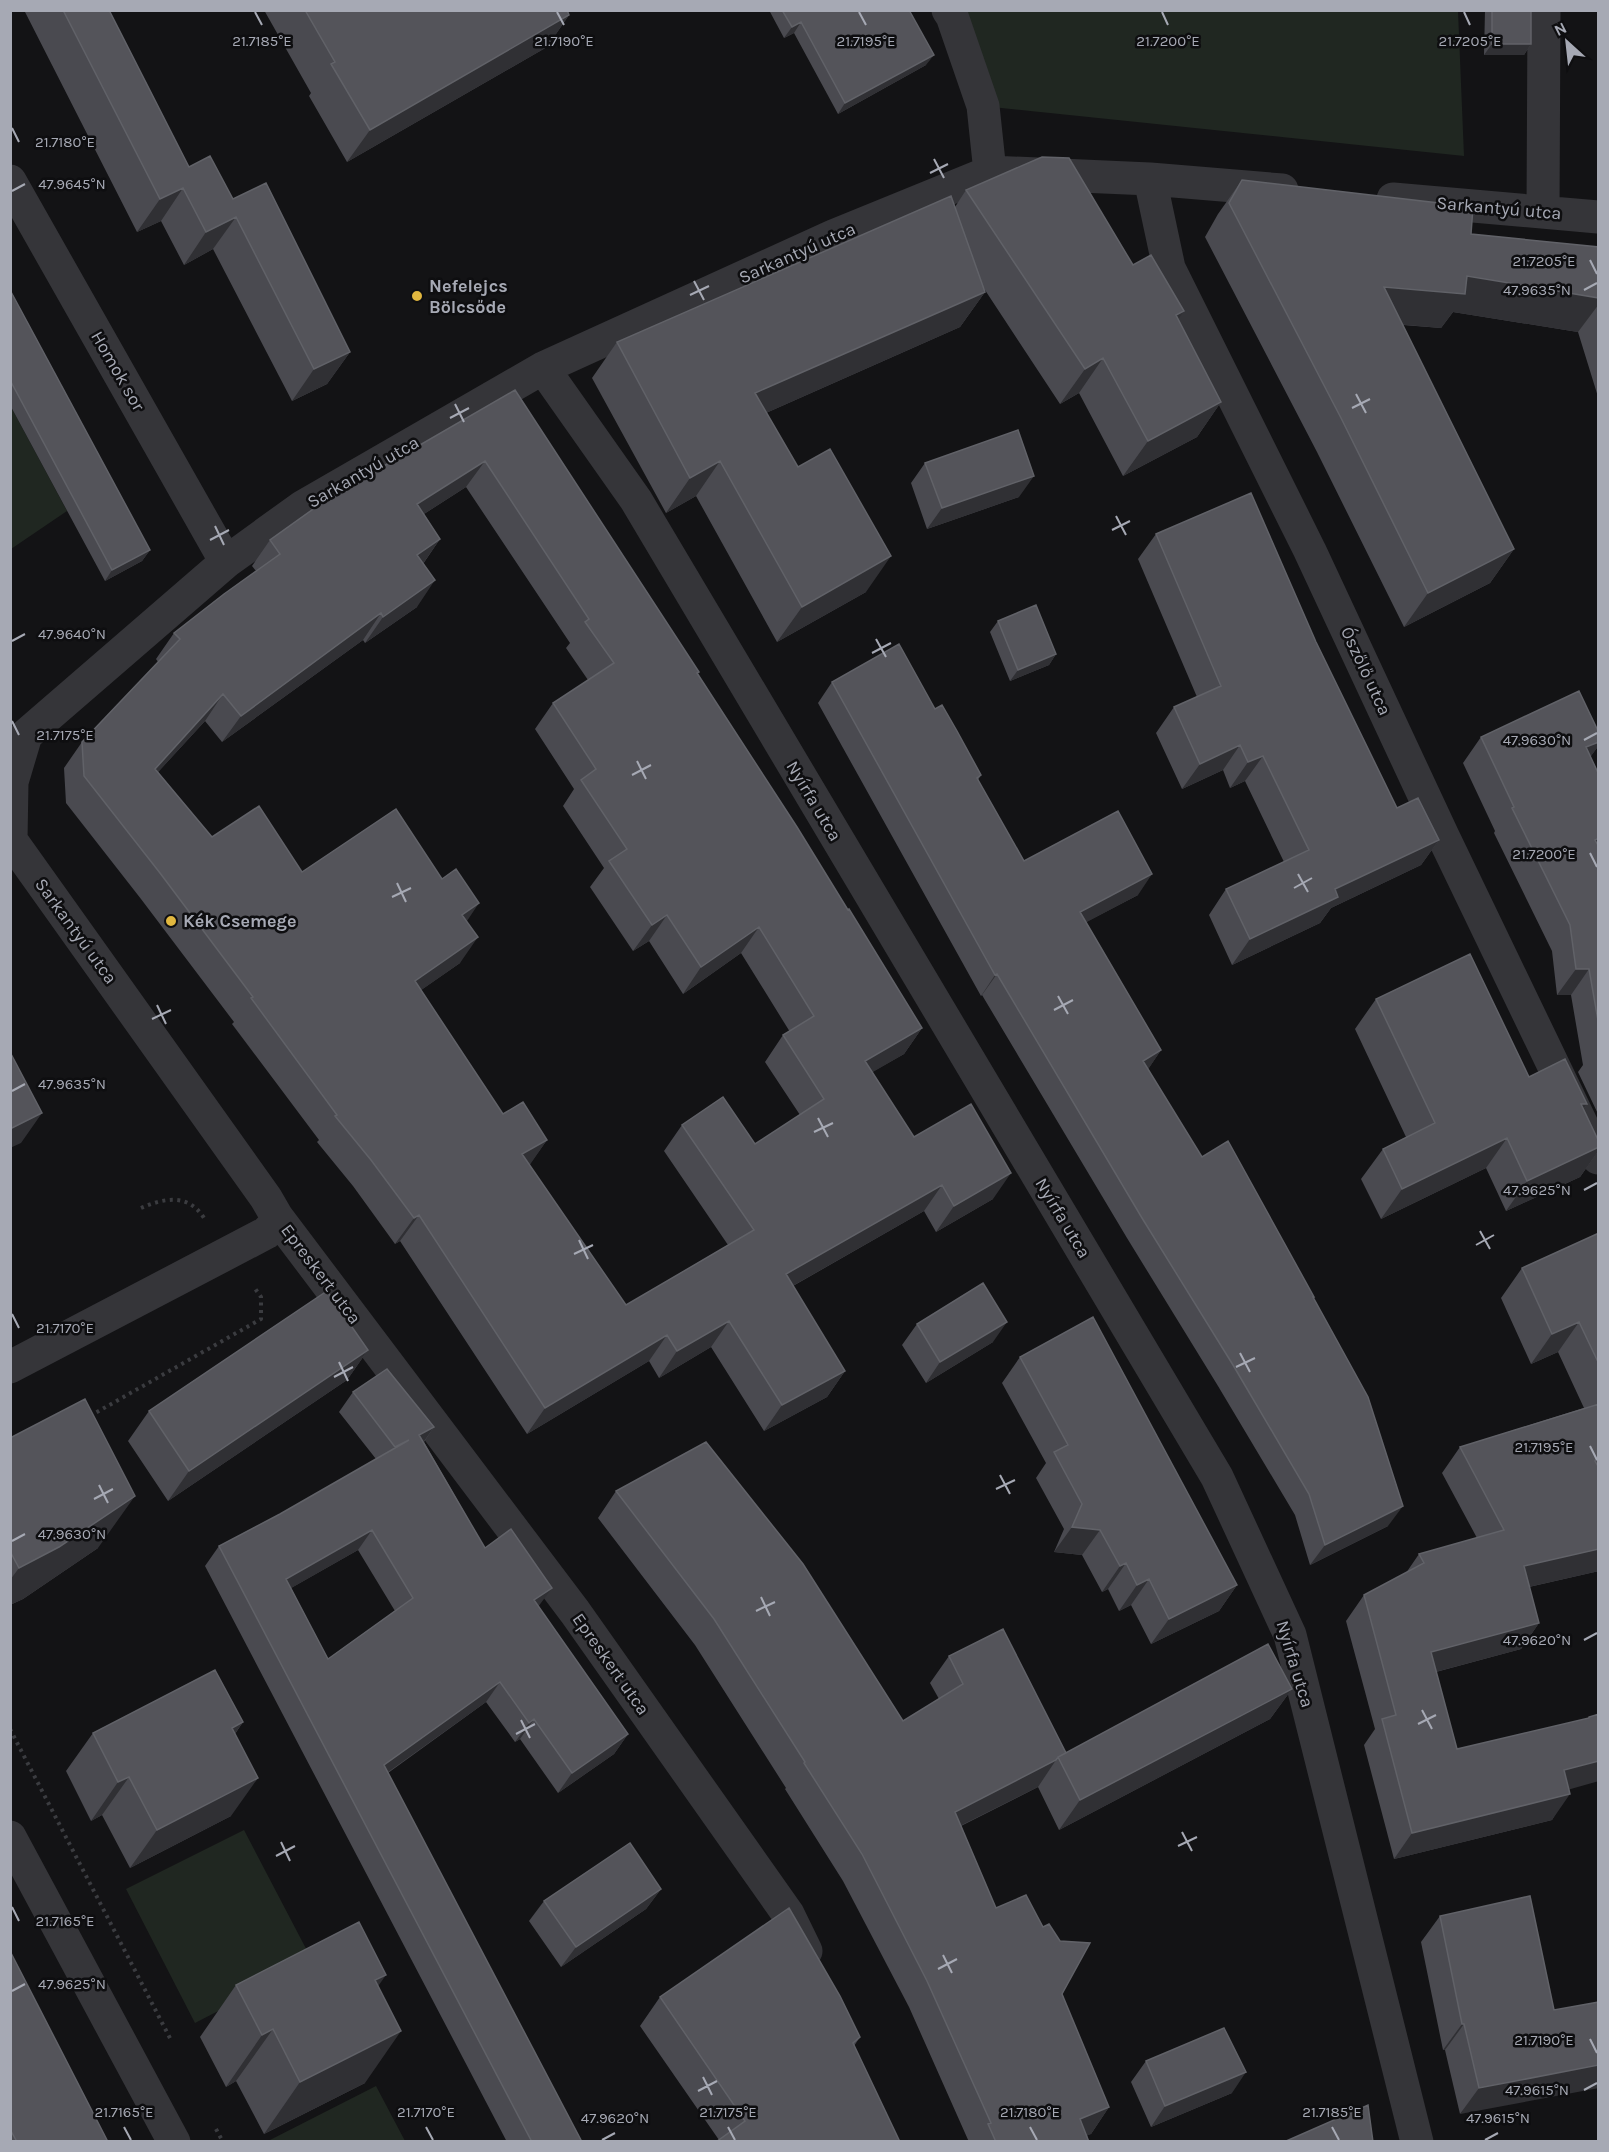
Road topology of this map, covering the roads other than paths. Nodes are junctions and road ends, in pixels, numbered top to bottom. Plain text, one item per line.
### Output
1 (948, 10) edge
2 (1544, 10) edge
3 (990, 172) junction
4 (1150, 179) junction
5 (10, 181) edge
6 (1317, 193) edge
7 (1364, 197) edge
8 (1543, 212) junction
9 (1599, 217) edge
10 (543, 368) junction
11 (226, 562) junction
12 (1599, 1158) edge
13 (277, 1217) junction
14 (10, 1367) edge
15 (10, 1837) edge
16 (818, 1976) edge
17 (174, 2142) edge
18 (1418, 2142) edge

1 - 3 street
2 - 8 street
3 - 4 street, Sarkantyú utca
3 - 10 street, Sarkantyú utca
4 - 6 street, Sarkantyú utca
4 - 12 street, Ószőlő utca
5 - 11 street, Homok sor
7 - 8 street, Sarkantyú utca
8 - 9 street, Sarkantyú utca
10 - 11 street, Sarkantyú utca
10 - 18 street, Nyírfa utca
11 - 13 street, Sarkantyú utca
13 - 14 street
13 - 16 street, Epreskert utca
15 - 17 street

